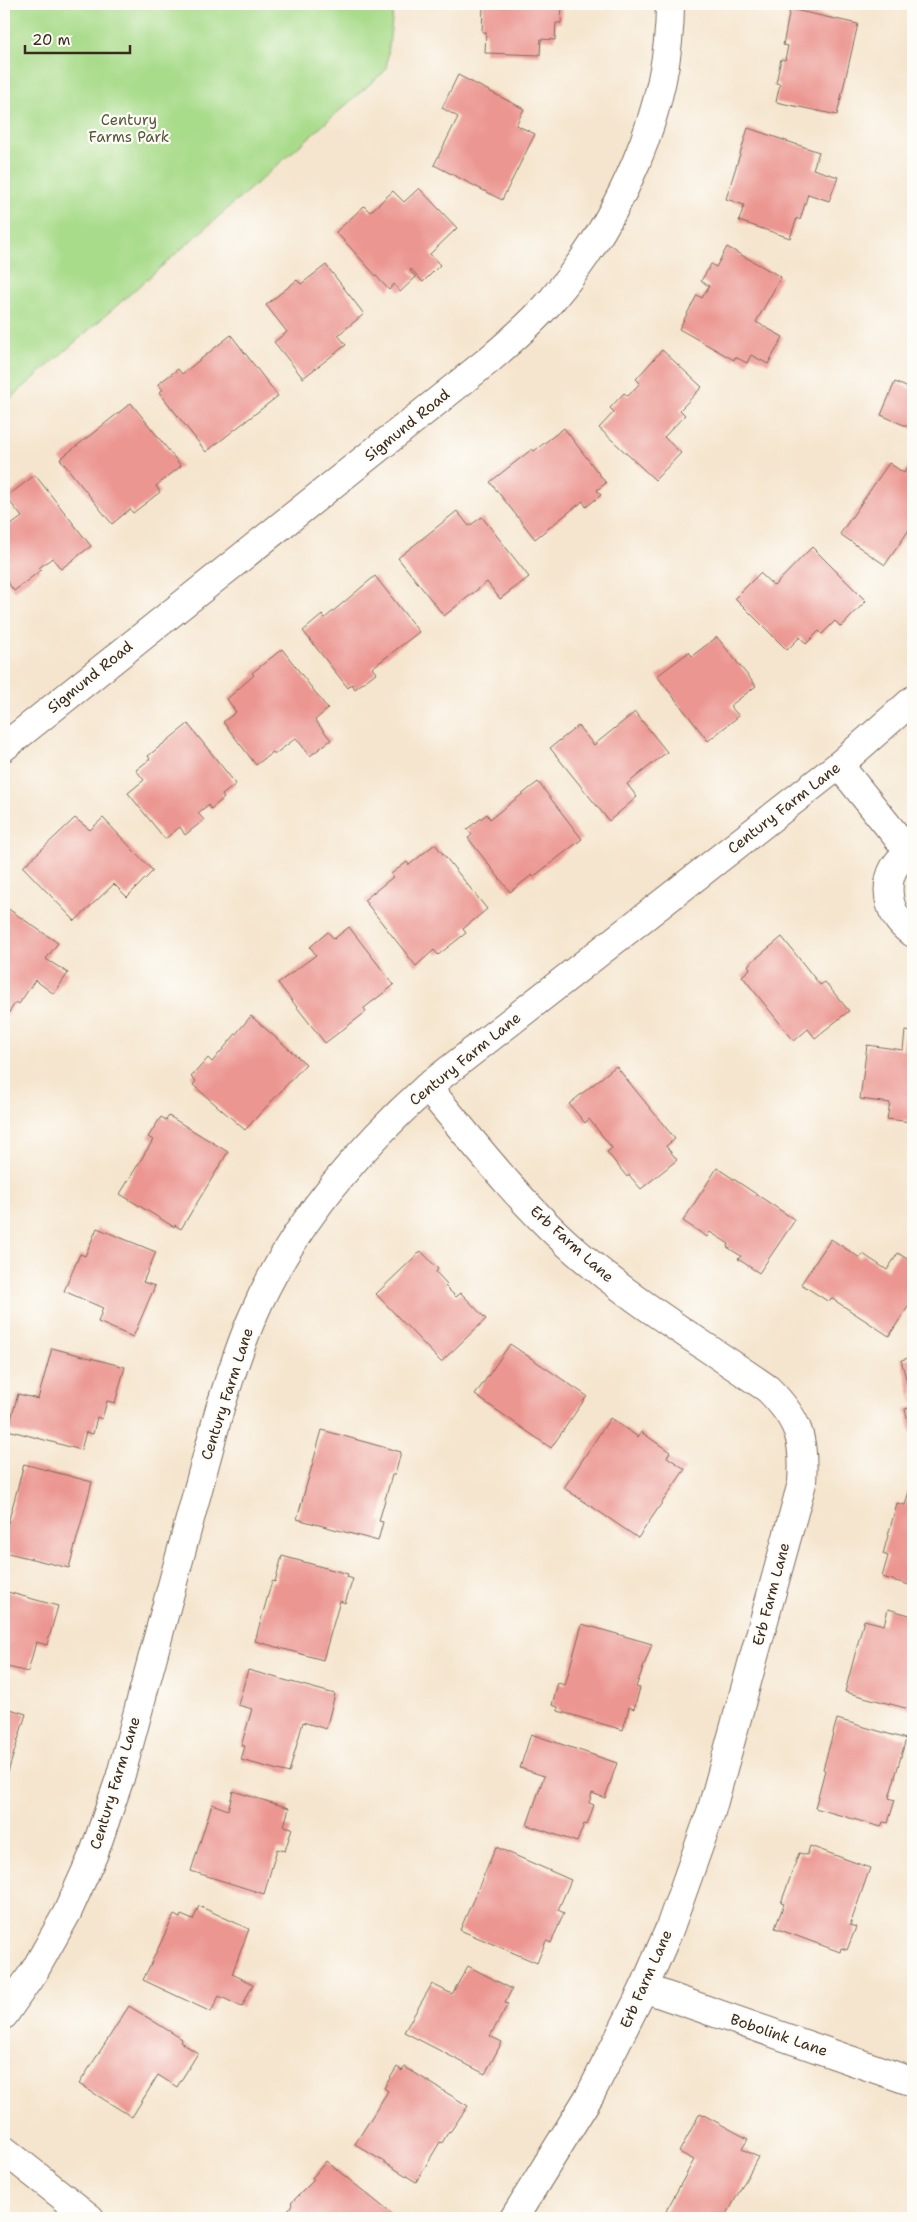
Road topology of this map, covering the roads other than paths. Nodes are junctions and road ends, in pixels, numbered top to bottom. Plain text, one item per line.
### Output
1 (670, 4) edge
2 (913, 700) edge
3 (4, 747) edge
4 (839, 765) junction
5 (912, 852) edge
6 (913, 934) edge
7 (427, 1087) junction
8 (644, 1988) junction
9 (4, 2015) edge
10 (913, 2082) edge
11 (4, 2150) edge
12 (90, 2218) edge
13 (514, 2218) edge

1 - 3 street, Sigmund Road
2 - 4 street, Century Farm Lane
4 - 5 street
4 - 7 street, Century Farm Lane
5 - 6 street
7 - 8 street, Erb Farm Lane
7 - 9 street, Century Farm Lane
8 - 10 street, Bobolink Lane
8 - 13 street, Erb Farm Lane
11 - 12 street

